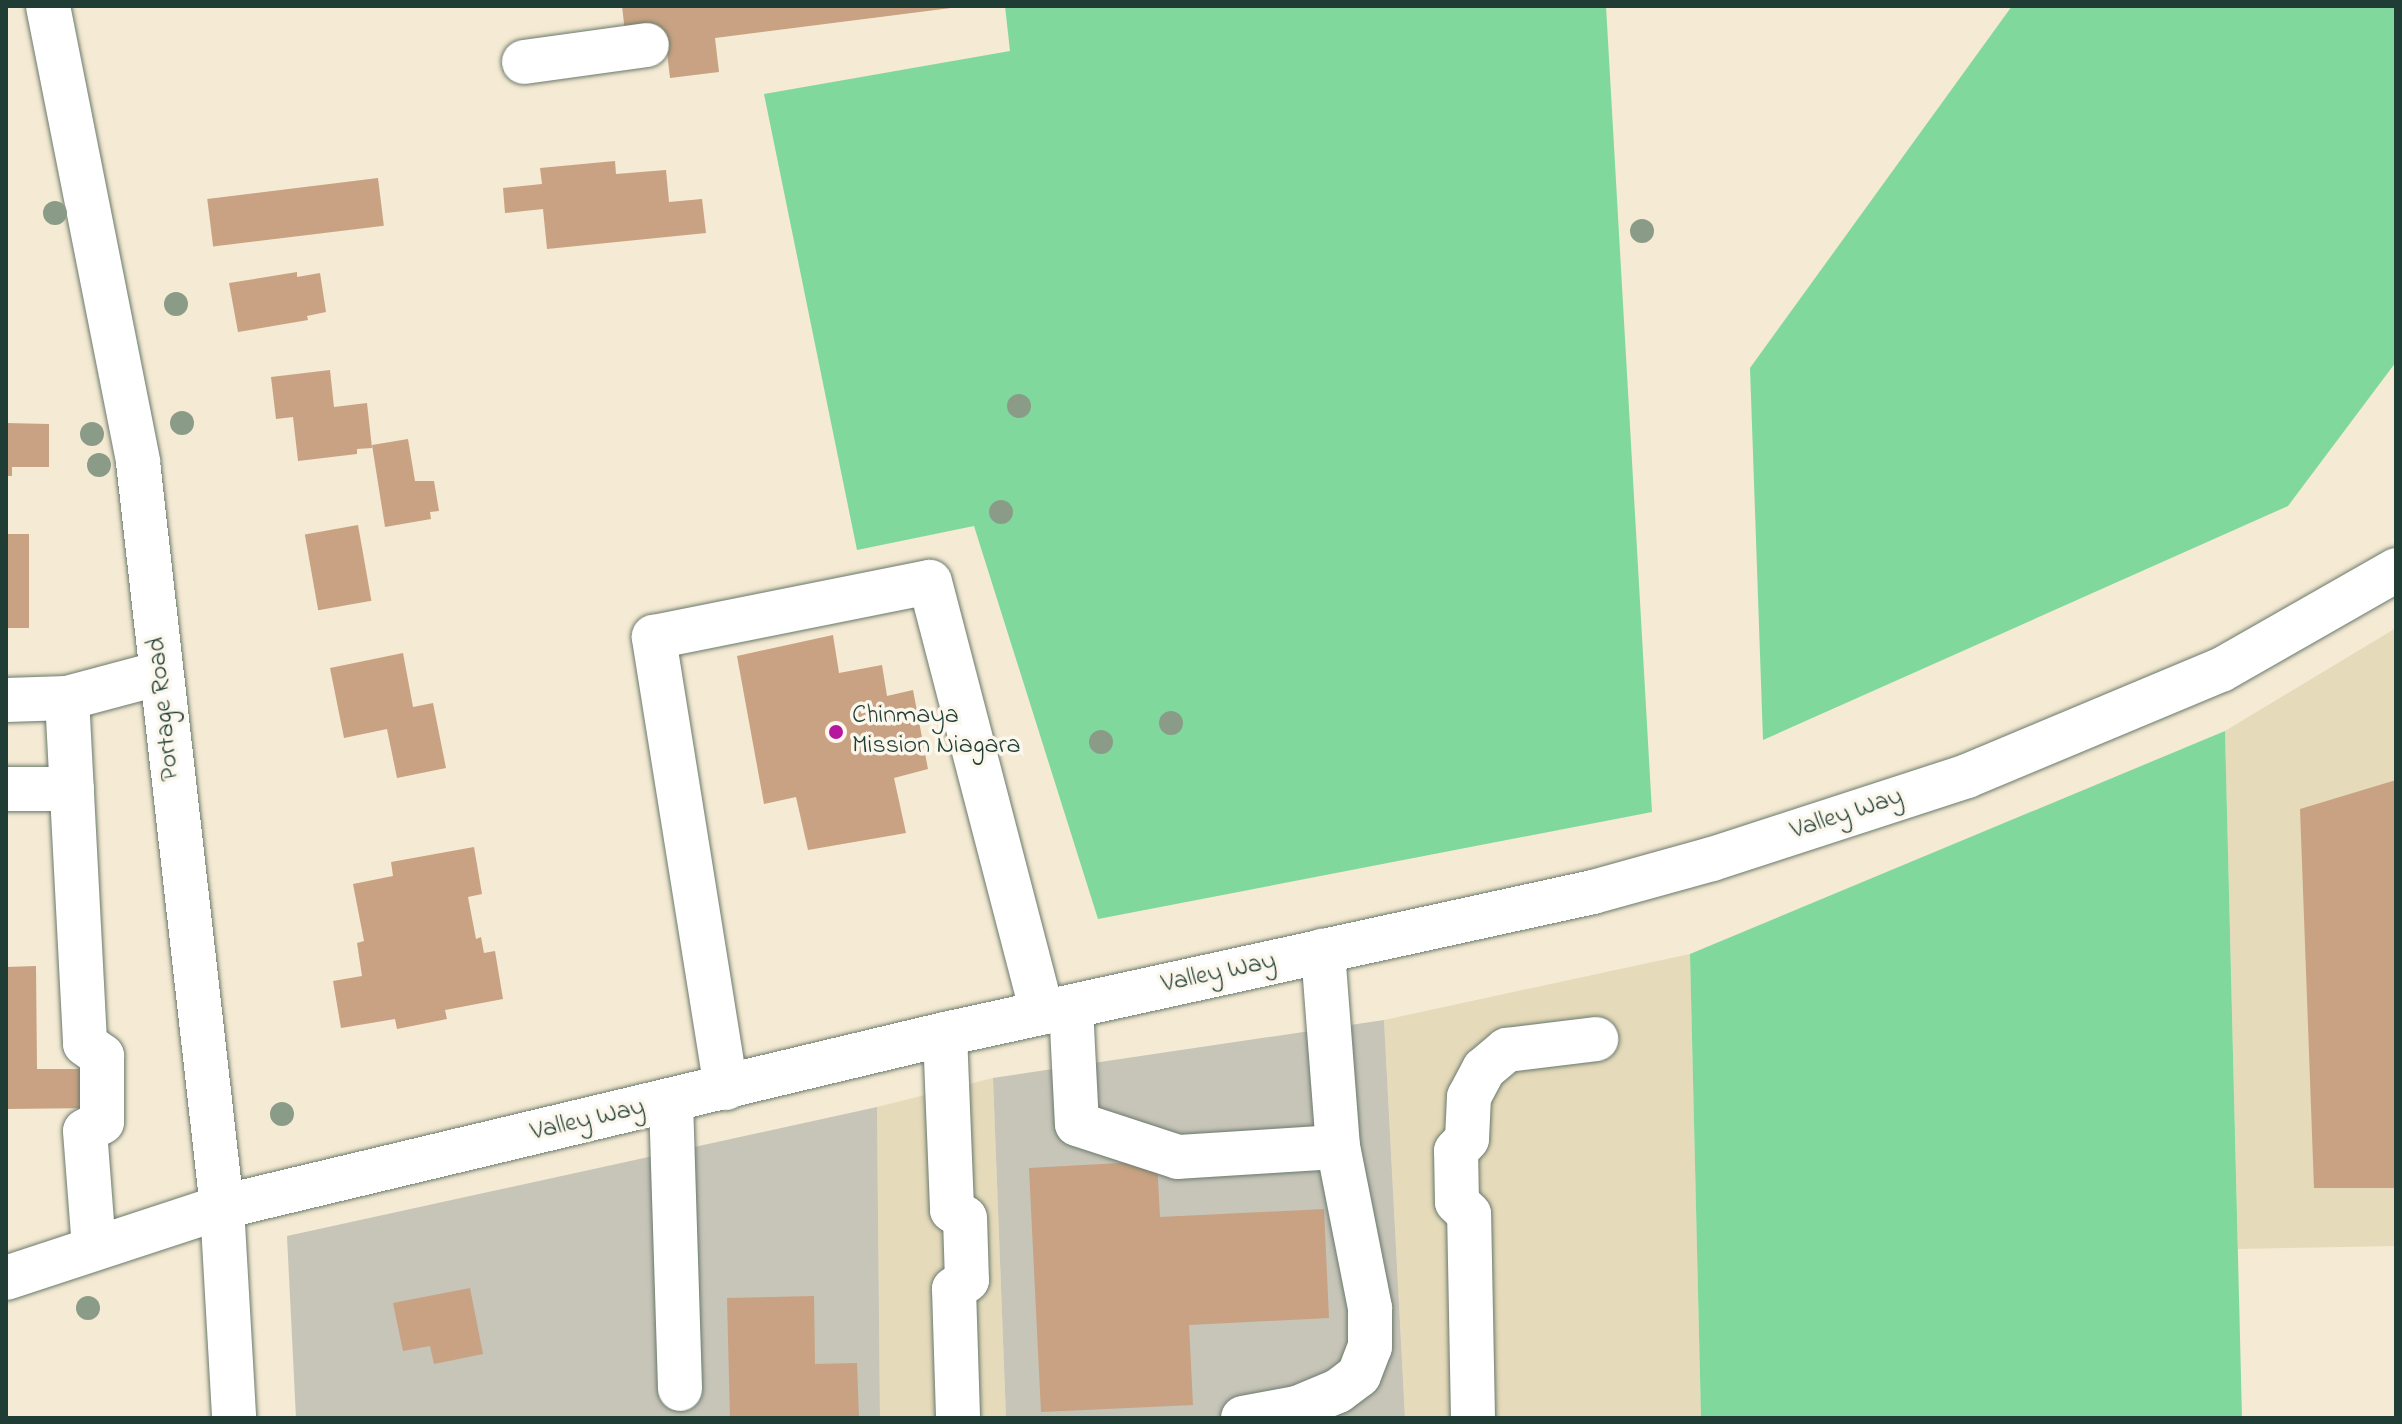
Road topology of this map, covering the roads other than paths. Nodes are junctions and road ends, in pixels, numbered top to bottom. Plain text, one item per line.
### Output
1 (48, 6) edge
2 (647, 45) dead end
3 (524, 62) dead end
4 (2396, 570) edge
5 (161, 673) junction
6 (67, 698) junction
7 (6, 700) edge
8 (6, 789) edge
9 (72, 789) junction
10 (1323, 951) junction
11 (1057, 1010) junction
12 (945, 1034) junction
13 (1596, 1039) dead end
14 (726, 1088) junction
15 (671, 1101) junction
16 (1338, 1147) junction
17 (222, 1207) junction
18 (94, 1248) junction
19 (6, 1278) edge
20 (680, 1389) dead end
21 (234, 1418) edge
22 (958, 1418) edge
23 (1243, 1418) edge
24 (1473, 1418) edge

1 - 5 street, Portage Road
2 - 3 street
4 - 10 street, Valley Way
5 - 6 street
5 - 17 street, Portage Road
6 - 7 street
6 - 9 street
8 - 9 street
9 - 18 street
10 - 11 street, Valley Way
10 - 16 street
11 - 12 street, Valley Way
11 - 14 street
11 - 16 street
12 - 14 street, Valley Way
12 - 22 street
13 - 24 street
14 - 15 street, Valley Way
15 - 17 street, Valley Way
15 - 20 street
16 - 23 street
17 - 18 street, Valley Way
17 - 21 street, Portage Road
18 - 19 street, Valley Way

